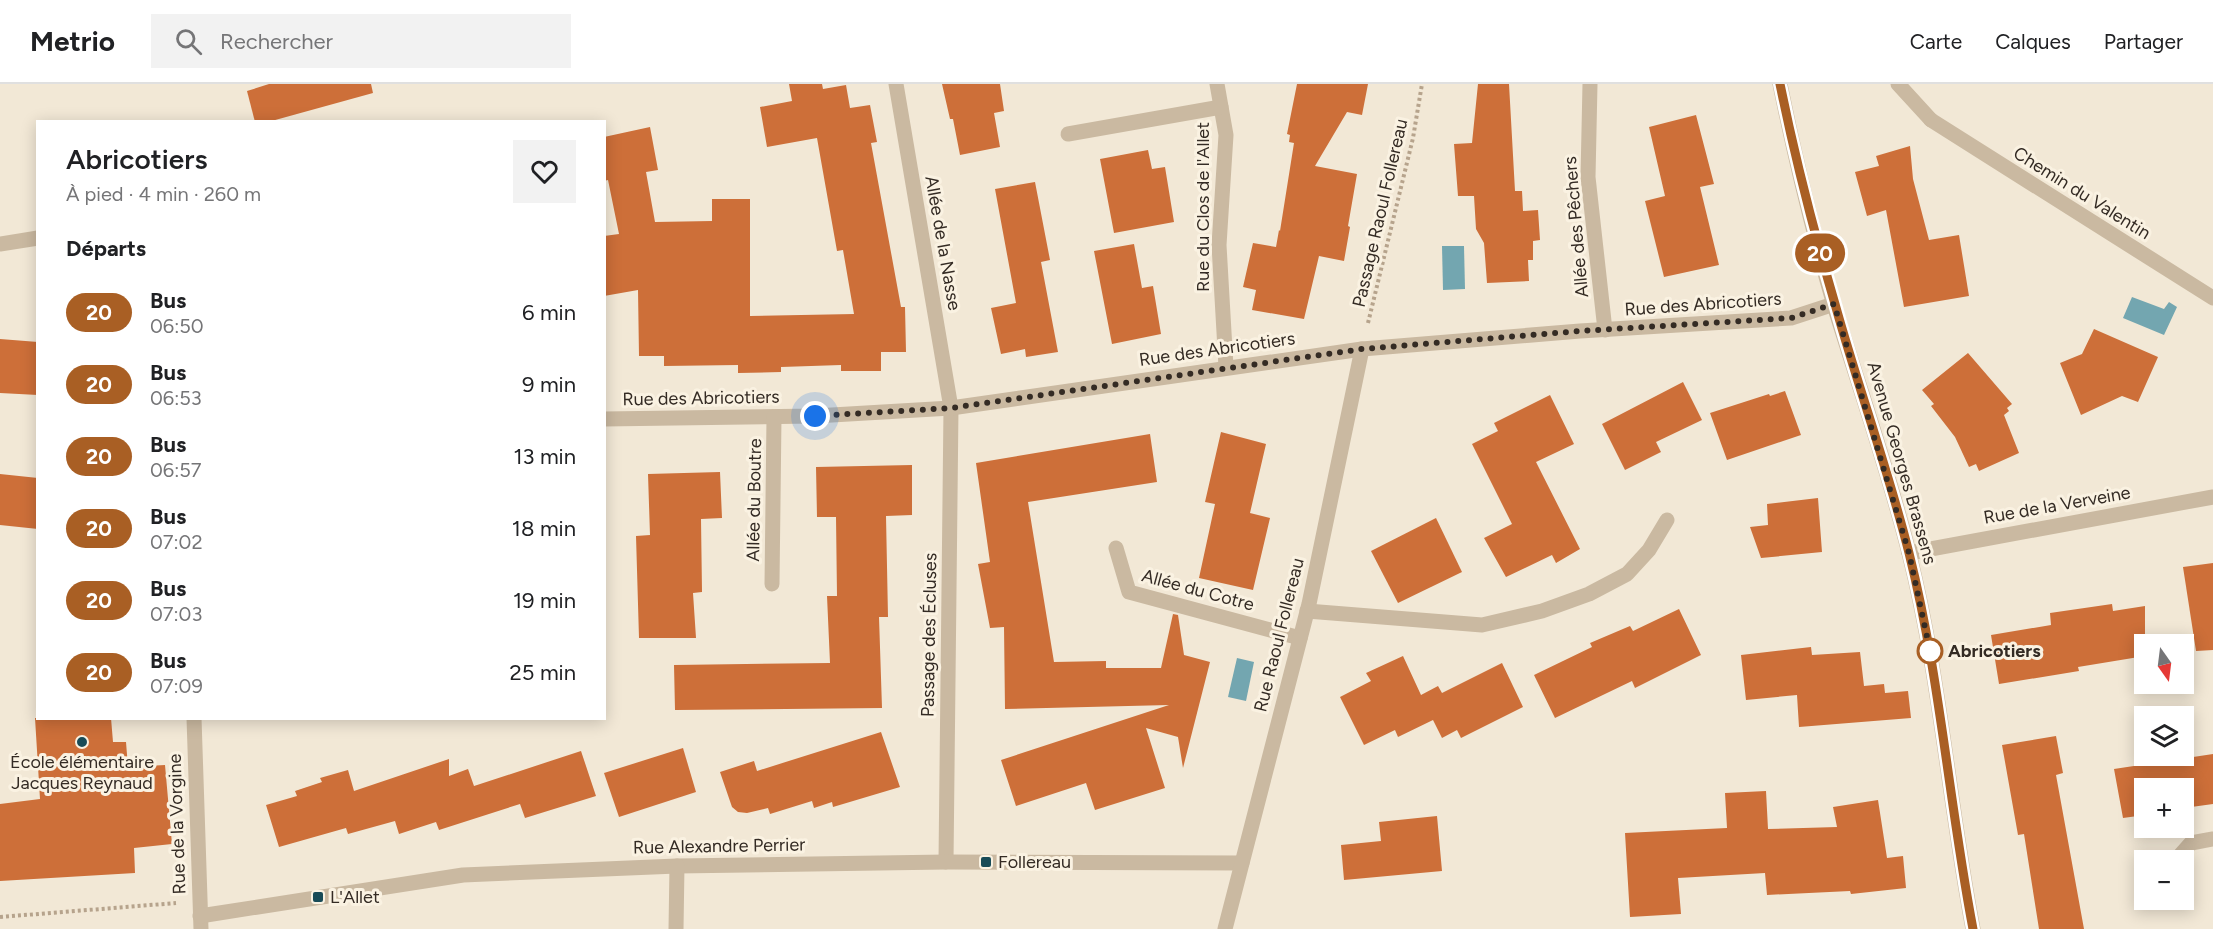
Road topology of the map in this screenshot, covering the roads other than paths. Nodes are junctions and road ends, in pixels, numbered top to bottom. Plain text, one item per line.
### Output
1 (896, 84) edge
2 (1217, 84) edge
3 (1590, 84) edge
4 (1780, 84) edge
5 (1898, 84) edge
6 (1221, 107) junction
7 (1068, 134) dead end
8 (36, 238) edge
9 (0, 244) edge
10 (2213, 298) edge
11 (1834, 304) junction
12 (1605, 330) junction
13 (1362, 349) junction
14 (1226, 367) junction
15 (951, 408) junction
16 (774, 417) junction
17 (606, 418) edge
18 (2213, 496) edge
19 (1667, 520) dead end
20 (1116, 548) dead end
21 (1909, 553) junction
22 (772, 584) dead end
23 (1307, 611) junction
24 (1300, 638) junction
25 (194, 720) edge
26 (2213, 839) edge
27 (2185, 850) edge
28 (946, 862) junction
29 (1242, 863) junction
30 (677, 866) junction
31 (200, 923) edge
32 (676, 929) edge
33 (1225, 929) edge
34 (1973, 929) edge

1 - 15 street, Allée de la Nasse
2 - 6 street, Rue du Clos de l'Allet
3 - 12 street, Allée des Pêchers
4 - 11 street, Avenue Georges Brassens
5 - 10 street, Chemin du Valentin
6 - 7 street
6 - 14 street, Rue du Clos de l'Allet
8 - 9 street
11 - 12 street, Rue des Abricotiers
11 - 21 street, Avenue Georges Brassens
12 - 13 street, Rue des Abricotiers
13 - 14 street, Rue des Abricotiers
13 - 23 street, Rue Raoul Follereau
14 - 15 street, Rue des Abricotiers
15 - 16 street, Rue des Abricotiers
15 - 28 street, Passage des Écluses
16 - 17 street, Rue des Abricotiers
16 - 22 street, Allée du Boutre
18 - 21 street, Rue de la Verveine
19 - 23 street
20 - 24 street, Allée du Cotre
21 - 34 street, Avenue Georges Brassens
23 - 24 street, Rue Raoul Follereau
24 - 29 street, Rue Raoul Follereau
25 - 31 street, Rue de la Vorgine
26 - 27 street
28 - 29 street, Rue Alexandre Perrier
28 - 30 street, Rue Alexandre Perrier
29 - 33 street, Rue Raoul Follereau
30 - 31 street, Rue Alexandre Perrier
30 - 32 street

